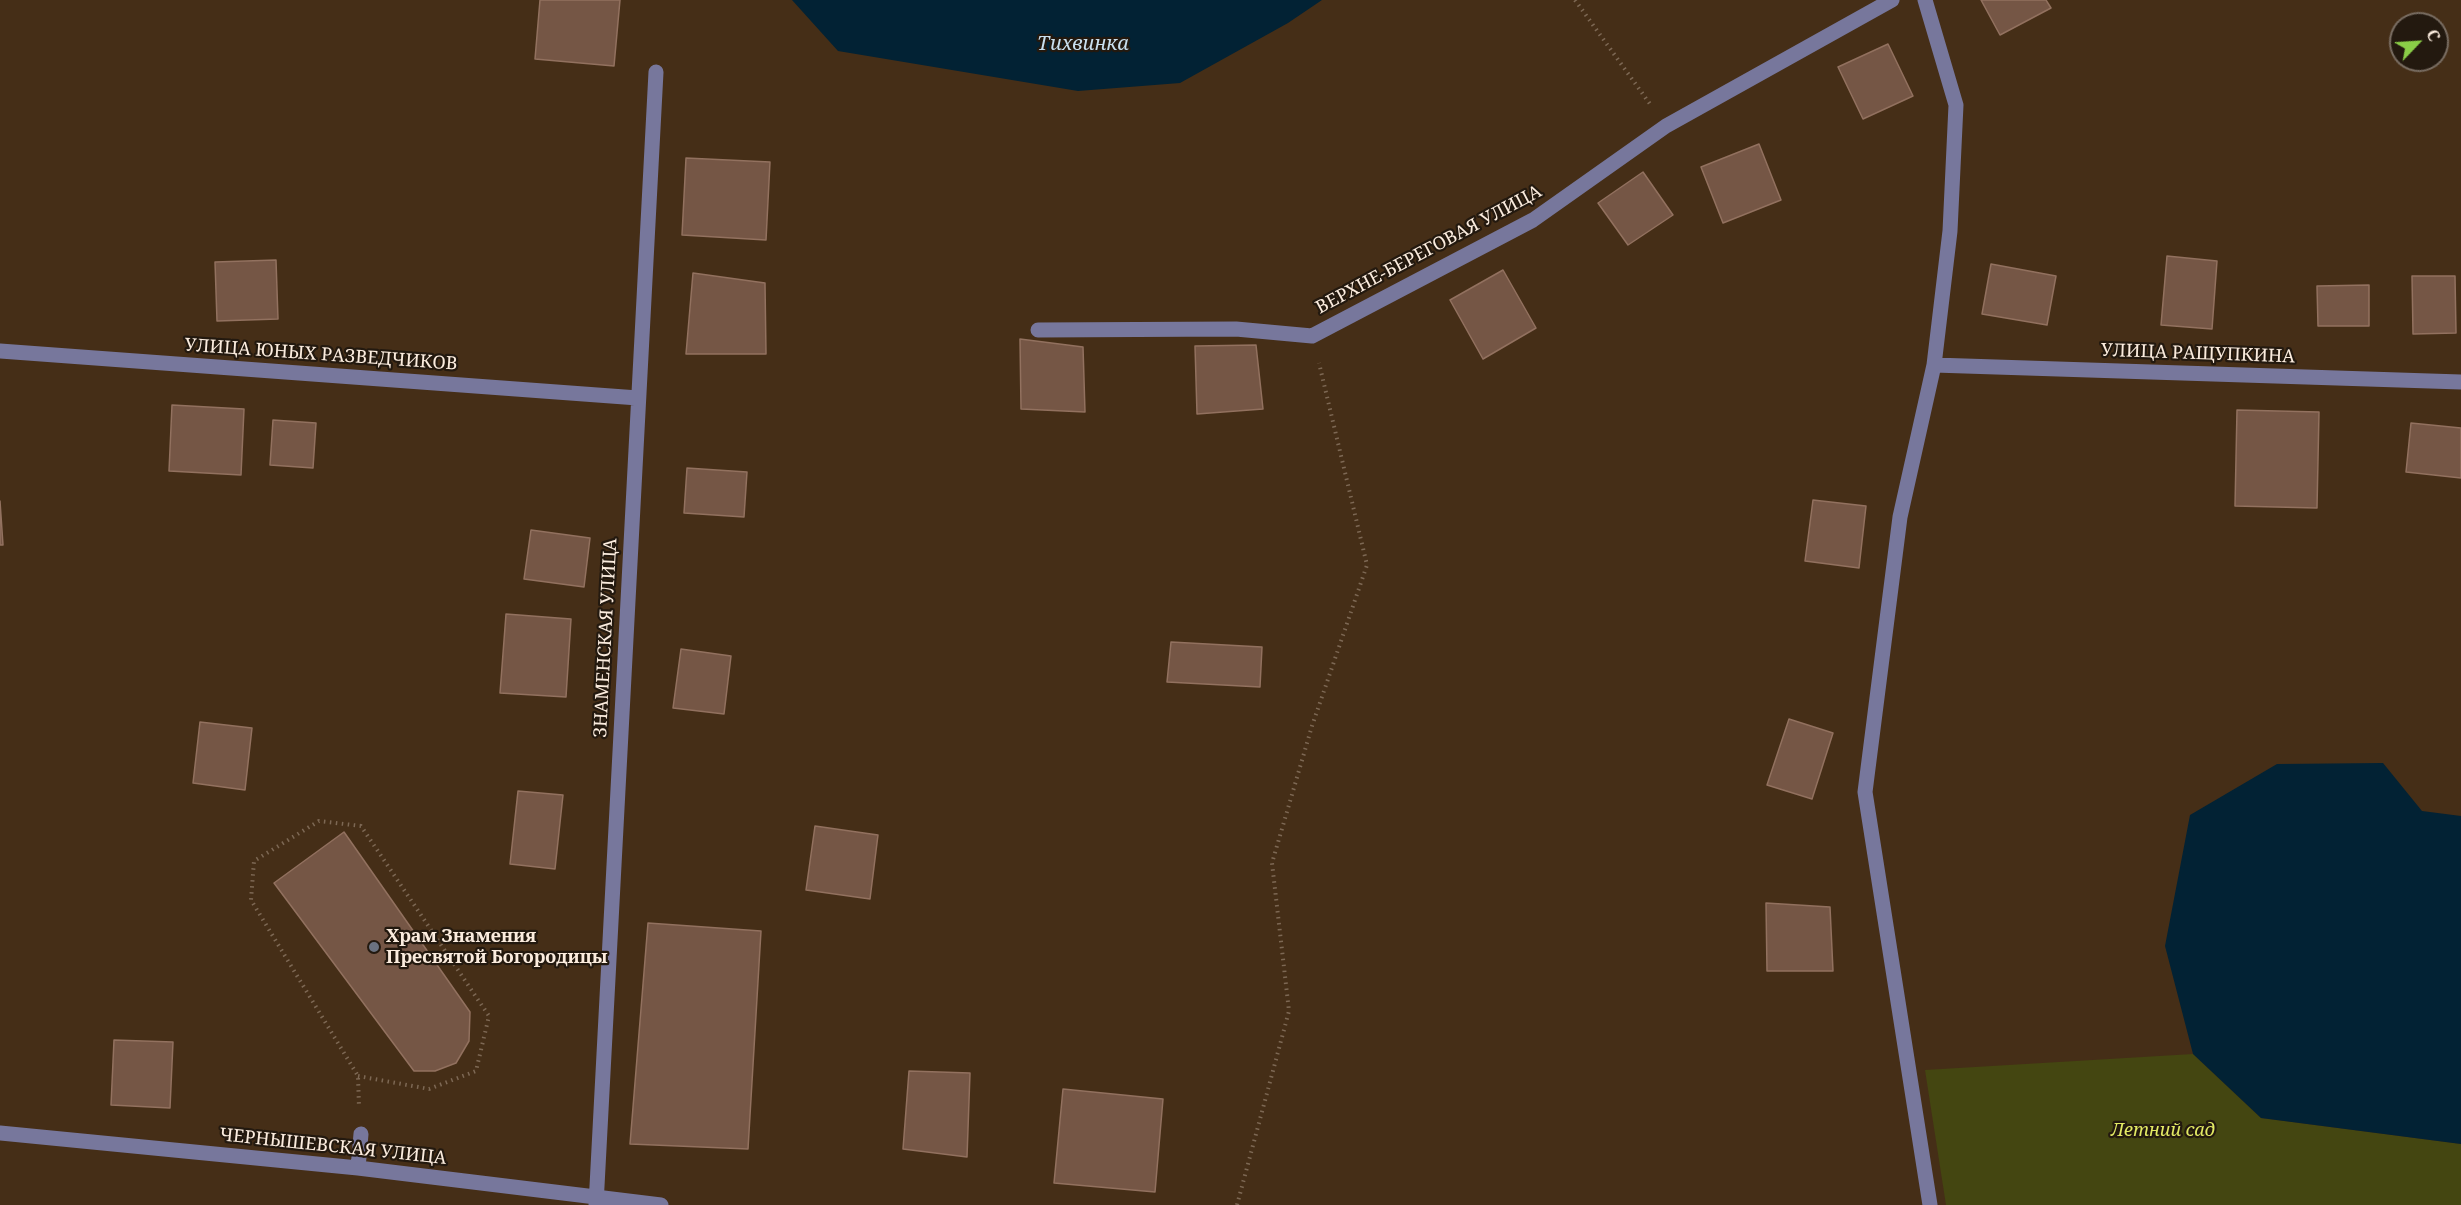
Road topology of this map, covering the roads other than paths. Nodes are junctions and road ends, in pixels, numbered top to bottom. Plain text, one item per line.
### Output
1 (1892, 0) edge
2 (1925, 0) edge
3 (656, 72) dead end
4 (1038, 330) dead end
5 (0, 351) edge
6 (1934, 365) junction
7 (2461, 382) edge
8 (638, 398) junction
9 (0, 1133) edge
10 (361, 1134) road end
11 (358, 1168) junction
12 (597, 1201) edge
13 (661, 1205) edge
14 (1930, 1205) edge

1 - 4 street, ВЕРХНЕ-БЕРЕГОВАЯ УЛИЦА
2 - 6 street
3 - 8 street, ЗНАМЕНСКАЯ УЛИЦА
5 - 8 street, УЛИЦА ЮНЫХ РАЗВЕДЧИКОВ
6 - 7 street, УЛИЦА РАЩУПКИНА
6 - 14 street
8 - 12 street, ЗНАМЕНСКАЯ УЛИЦА
9 - 11 street, ЧЕРНЫШЕВСКАЯ УЛИЦА
10 - 11 street
11 - 12 street, ЧЕРНЫШЕВСКАЯ УЛИЦА
12 - 13 street, ЧЕРНЫШЕВСКАЯ УЛИЦА

